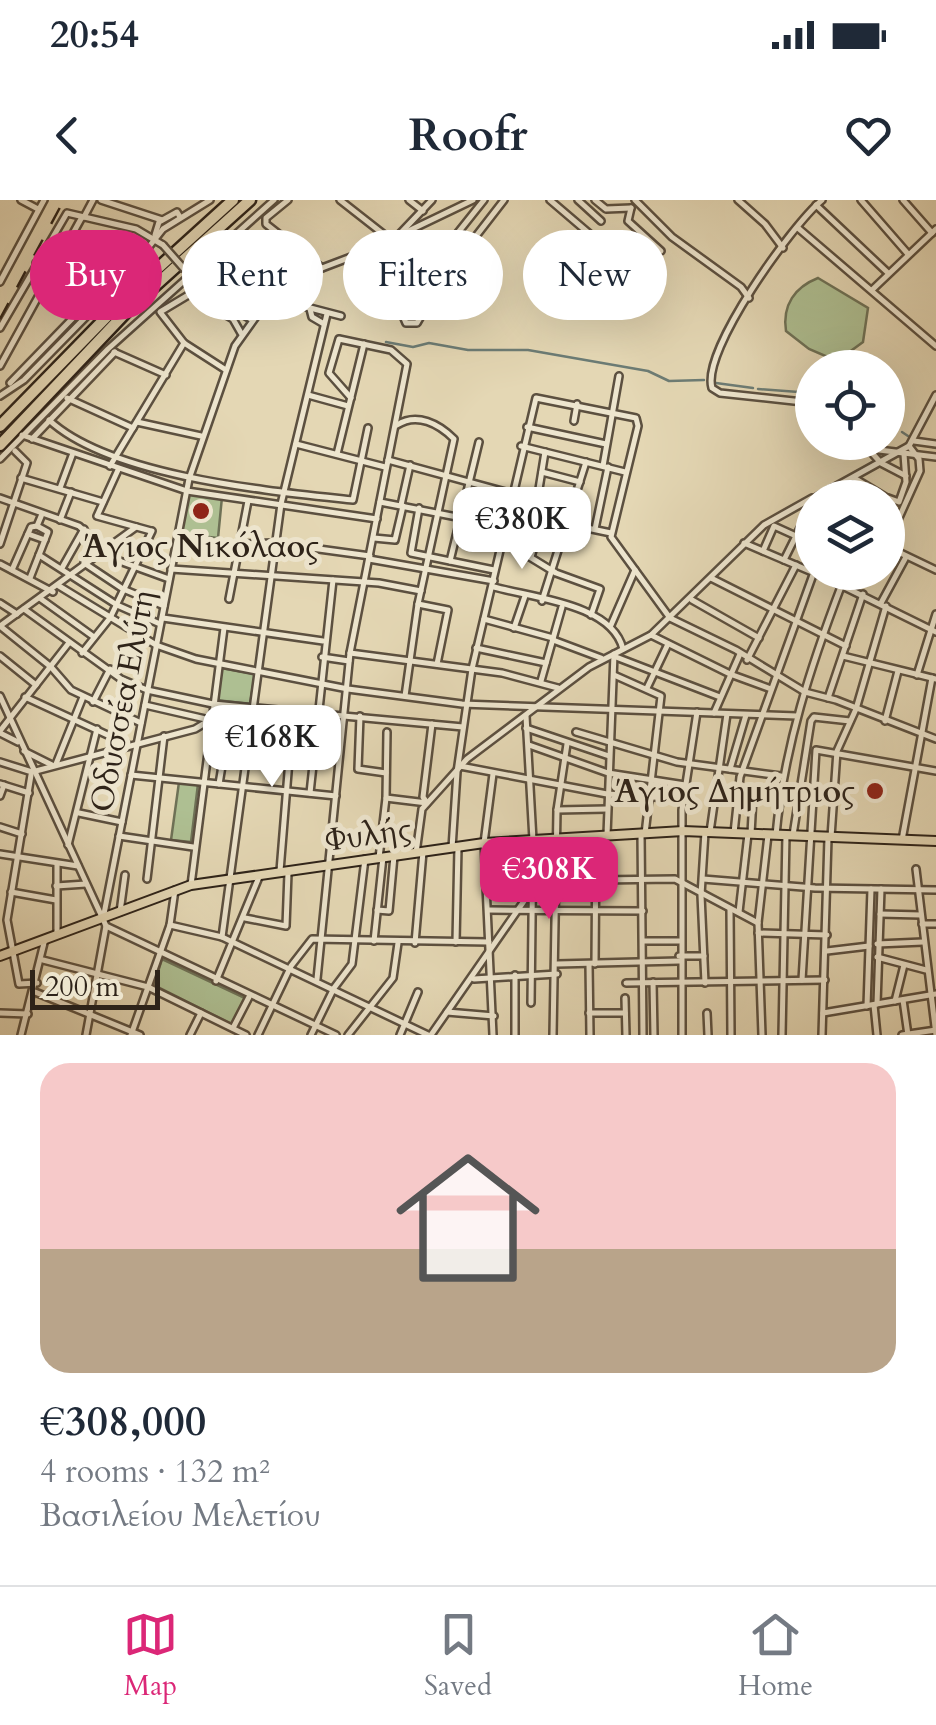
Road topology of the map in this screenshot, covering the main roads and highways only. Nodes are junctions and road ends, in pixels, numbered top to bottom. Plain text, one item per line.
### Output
1 (233, 200) edge
2 (250, 200) edge
3 (0, 426) edge
4 (0, 444) edge
5 (936, 841) edge
6 (0, 956) edge

1 - 3 highway
2 - 4 highway
5 - 6 main road, Φυλής

